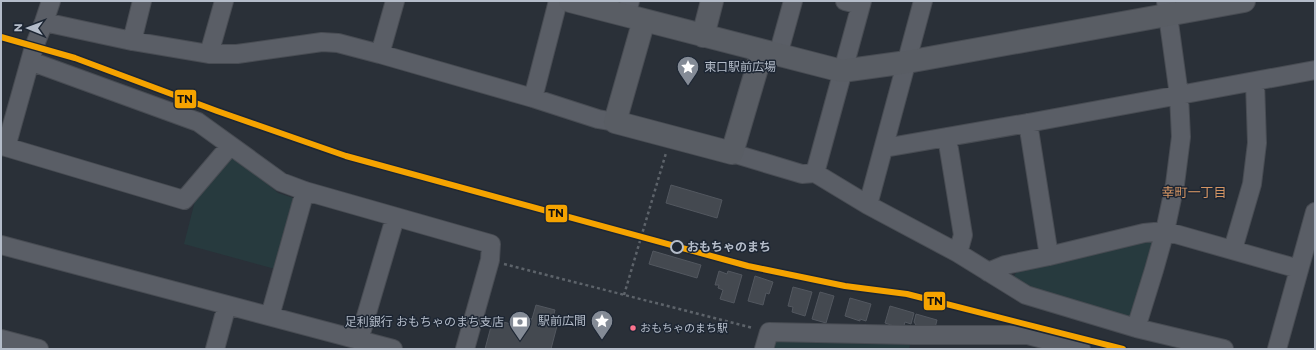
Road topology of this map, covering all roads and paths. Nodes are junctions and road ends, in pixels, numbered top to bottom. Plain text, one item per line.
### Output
1 (51, 1) edge
2 (142, 1) edge
3 (224, 1) edge
4 (395, 1) edge
5 (558, 1) edge
6 (570, 1) edge
7 (712, 1) edge
8 (793, 1) edge
9 (923, 1) edge
10 (1244, 1) edge
11 (856, 2) edge
12 (1167, 8) edge
13 (634, 12) edge
14 (44, 22) junction
15 (703, 36) junction
16 (132, 41) junction
17 (770, 53) junction
18 (209, 54) junction
19 (380, 54) junction
20 (30, 61) junction
21 (907, 62) junction
22 (1315, 70) edge
23 (842, 72) junction
24 (1255, 82) junction
25 (1179, 95) junction
26 (533, 98) junction
27 (615, 122) junction
28 (1028, 123) junction
29 (670, 138) junction
30 (947, 138) junction
31 (4, 146) edge
32 (230, 146) junction
33 (884, 148) junction
34 (732, 153) junction
35 (815, 172) junction
36 (306, 191) junction
37 (868, 205) junction
38 (1315, 212) edge
39 (395, 218) junction
40 (1165, 231) junction
41 (2, 248) edge
42 (1233, 249) junction
43 (958, 253) junction
44 (1049, 256) junction
45 (490, 260) junction
46 (1299, 269) junction
47 (988, 272) junction
48 (624, 295) junction
49 (227, 305) junction
50 (270, 316) junction
51 (1136, 328) junction
52 (1, 339) edge
53 (359, 340) junction
54 (767, 341) edge
55 (1026, 342) edge
56 (39, 349) edge
57 (215, 349) edge
58 (393, 349) edge
59 (465, 349) edge
60 (1080, 349) edge
61 (1224, 349) edge
62 (1277, 349) edge

1 - 14 street
2 - 16 street
3 - 18 street
4 - 19 street
5 - 26 street
6 - 13 street
7 - 15 street
8 - 17 street
9 - 21 street
10 - 12 street
11 - 23 street
12 - 21 street
12 - 25 street
13 - 15 street
13 - 27 street
14 - 16 street
14 - 20 street
15 - 17 street
16 - 18 street
17 - 23 street
17 - 34 street
18 - 19 street
19 - 26 street
20 - 31 street
20 - 32 street
21 - 23 street
21 - 33 street
22 - 24 street
23 - 35 street
24 - 25 street
24 - 42 street
25 - 28 street
25 - 40 street
26 - 27 street
27 - 29 street
28 - 30 street
28 - 44 street
29 - 34 street
29 - 48 path
30 - 33 street
30 - 43 street
31 - 32 street
32 - 36 street
33 - 37 street
34 - 35 street
35 - 37 street
36 - 39 street
36 - 50 street
37 - 43 street
38 - 46 street
39 - 45 street
39 - 53 street
40 - 42 street
40 - 44 street
40 - 51 street
41 - 49 street
42 - 46 street
43 - 47 street
44 - 47 street
45 - 48 path
45 - 59 street
46 - 62 street
47 - 51 street
48 - 54 path
49 - 50 street
49 - 57 street
50 - 53 street
51 - 61 street
52 - 56 street
53 - 58 street
54 - 55 street
55 - 60 street

